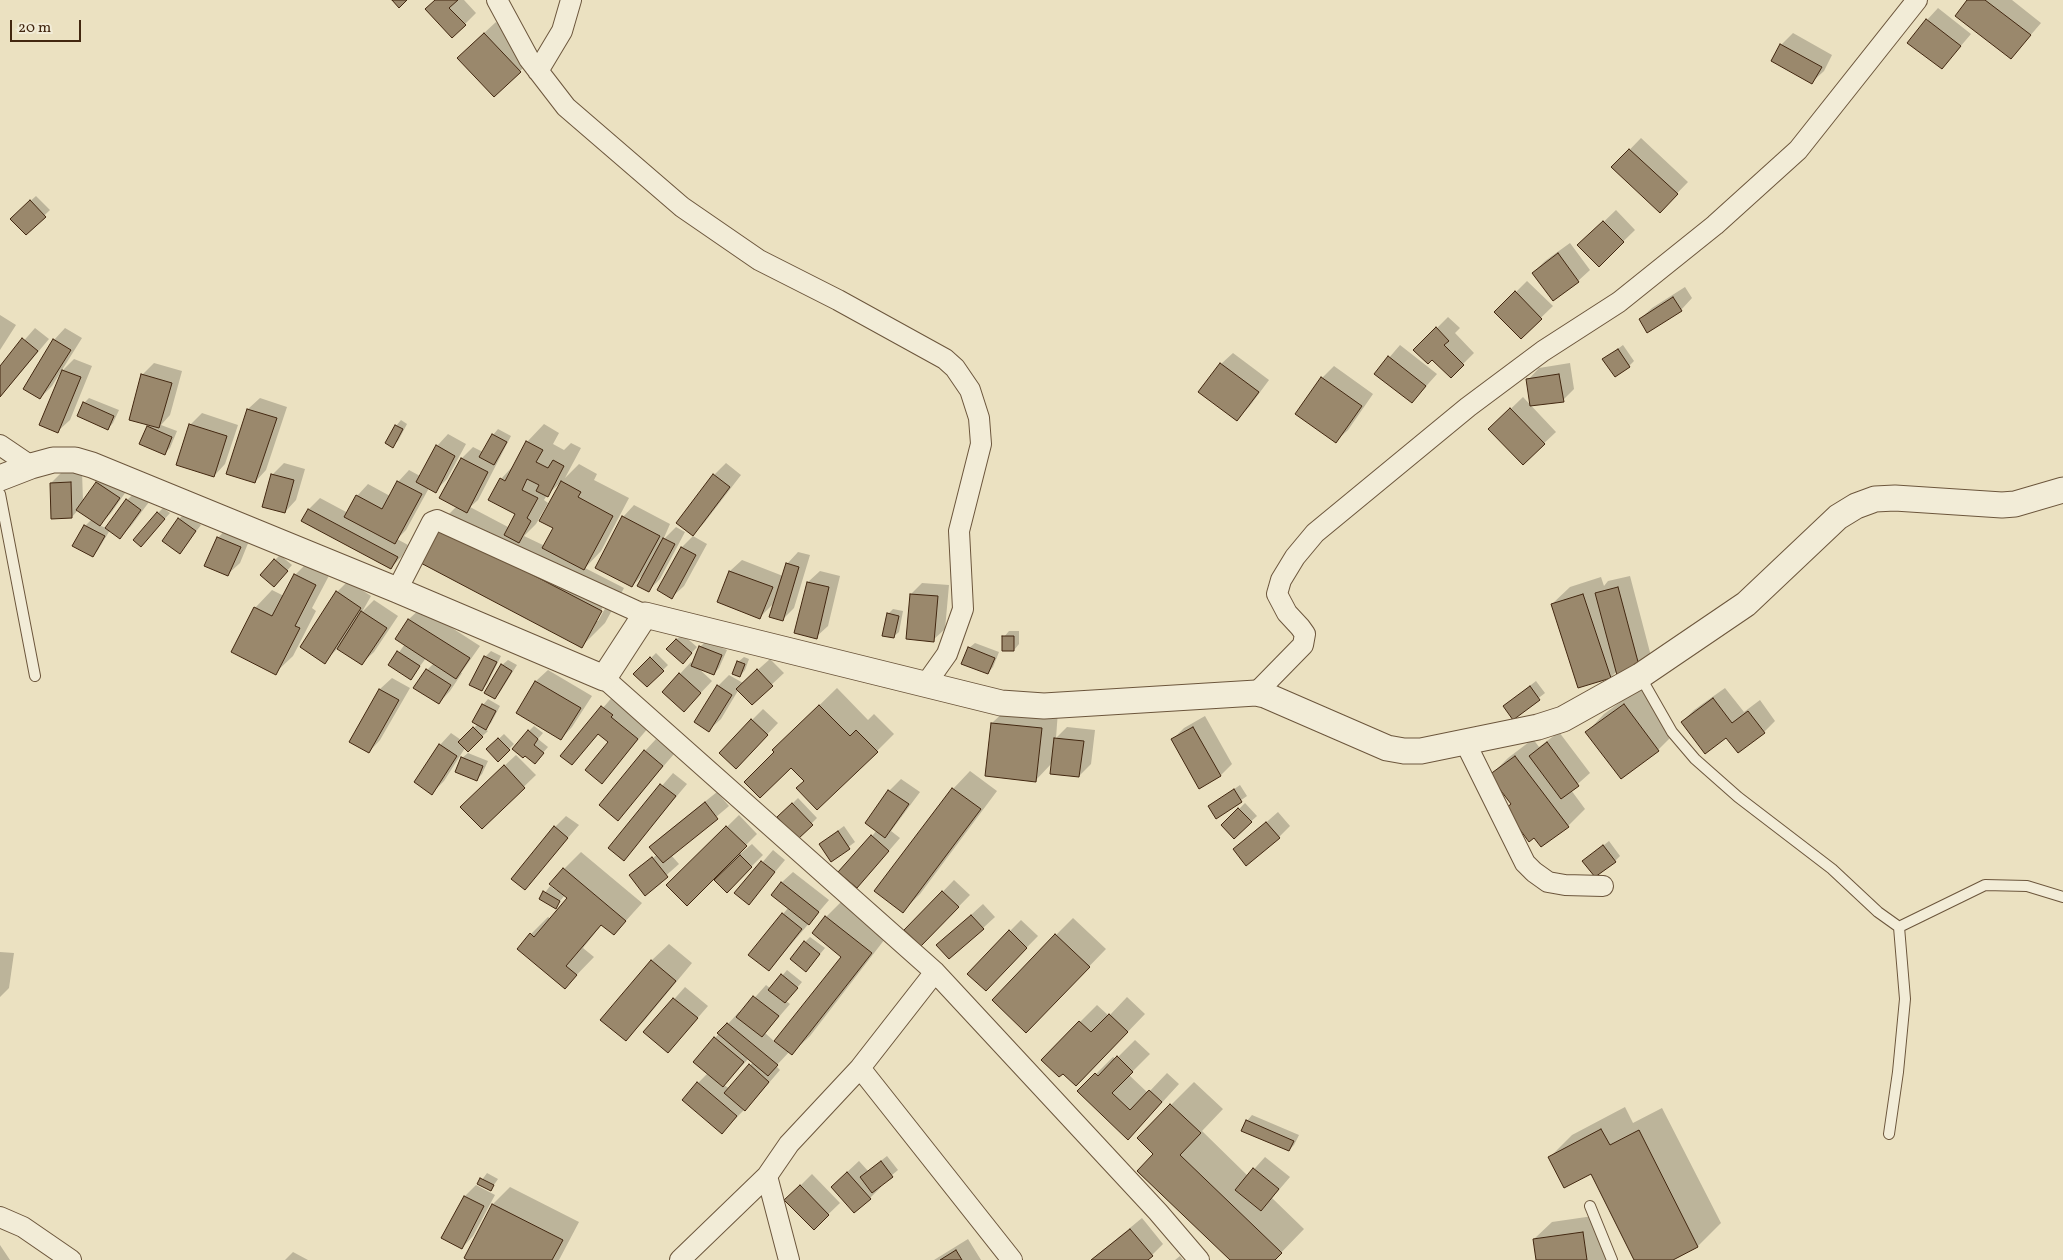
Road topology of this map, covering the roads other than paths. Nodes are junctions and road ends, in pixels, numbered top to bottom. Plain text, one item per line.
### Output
1 (497, 0) edge
2 (571, 0) edge
3 (1917, 0) edge
4 (538, 71) junction
5 (0, 445) edge
6 (31, 466) junction
7 (0, 478) edge
8 (2063, 490) edge
9 (0, 494) edge
10 (397, 590) junction
11 (645, 615) junction
12 (35, 676) dead end
13 (1640, 676) junction
14 (604, 678) junction
15 (925, 685) junction
16 (1256, 693) junction
17 (1465, 742) junction
18 (1603, 886) dead end
19 (2063, 897) edge
20 (1899, 927) junction
21 (935, 972) junction
22 (860, 1068) junction
23 (1889, 1134) dead end
24 (767, 1176) junction
25 (1590, 1206) dead end
26 (0, 1217) edge
27 (71, 1260) edge
28 (680, 1260) edge
29 (789, 1260) edge
30 (1012, 1260) edge
31 (1199, 1260) edge
32 (1612, 1260) edge

1 - 4 street
2 - 4 street
3 - 16 street
4 - 15 street
5 - 6 street
6 - 7 street
6 - 10 street
8 - 13 street
9 - 12 lane
10 - 11 street
10 - 14 street
11 - 14 street
11 - 15 street
13 - 17 street
13 - 20 lane
14 - 21 street
15 - 16 street
16 - 17 street
17 - 18 street
19 - 20 lane
20 - 23 lane
21 - 22 street
21 - 31 street
22 - 24 street
22 - 30 street
24 - 28 street
24 - 29 street
25 - 32 lane
26 - 27 street

